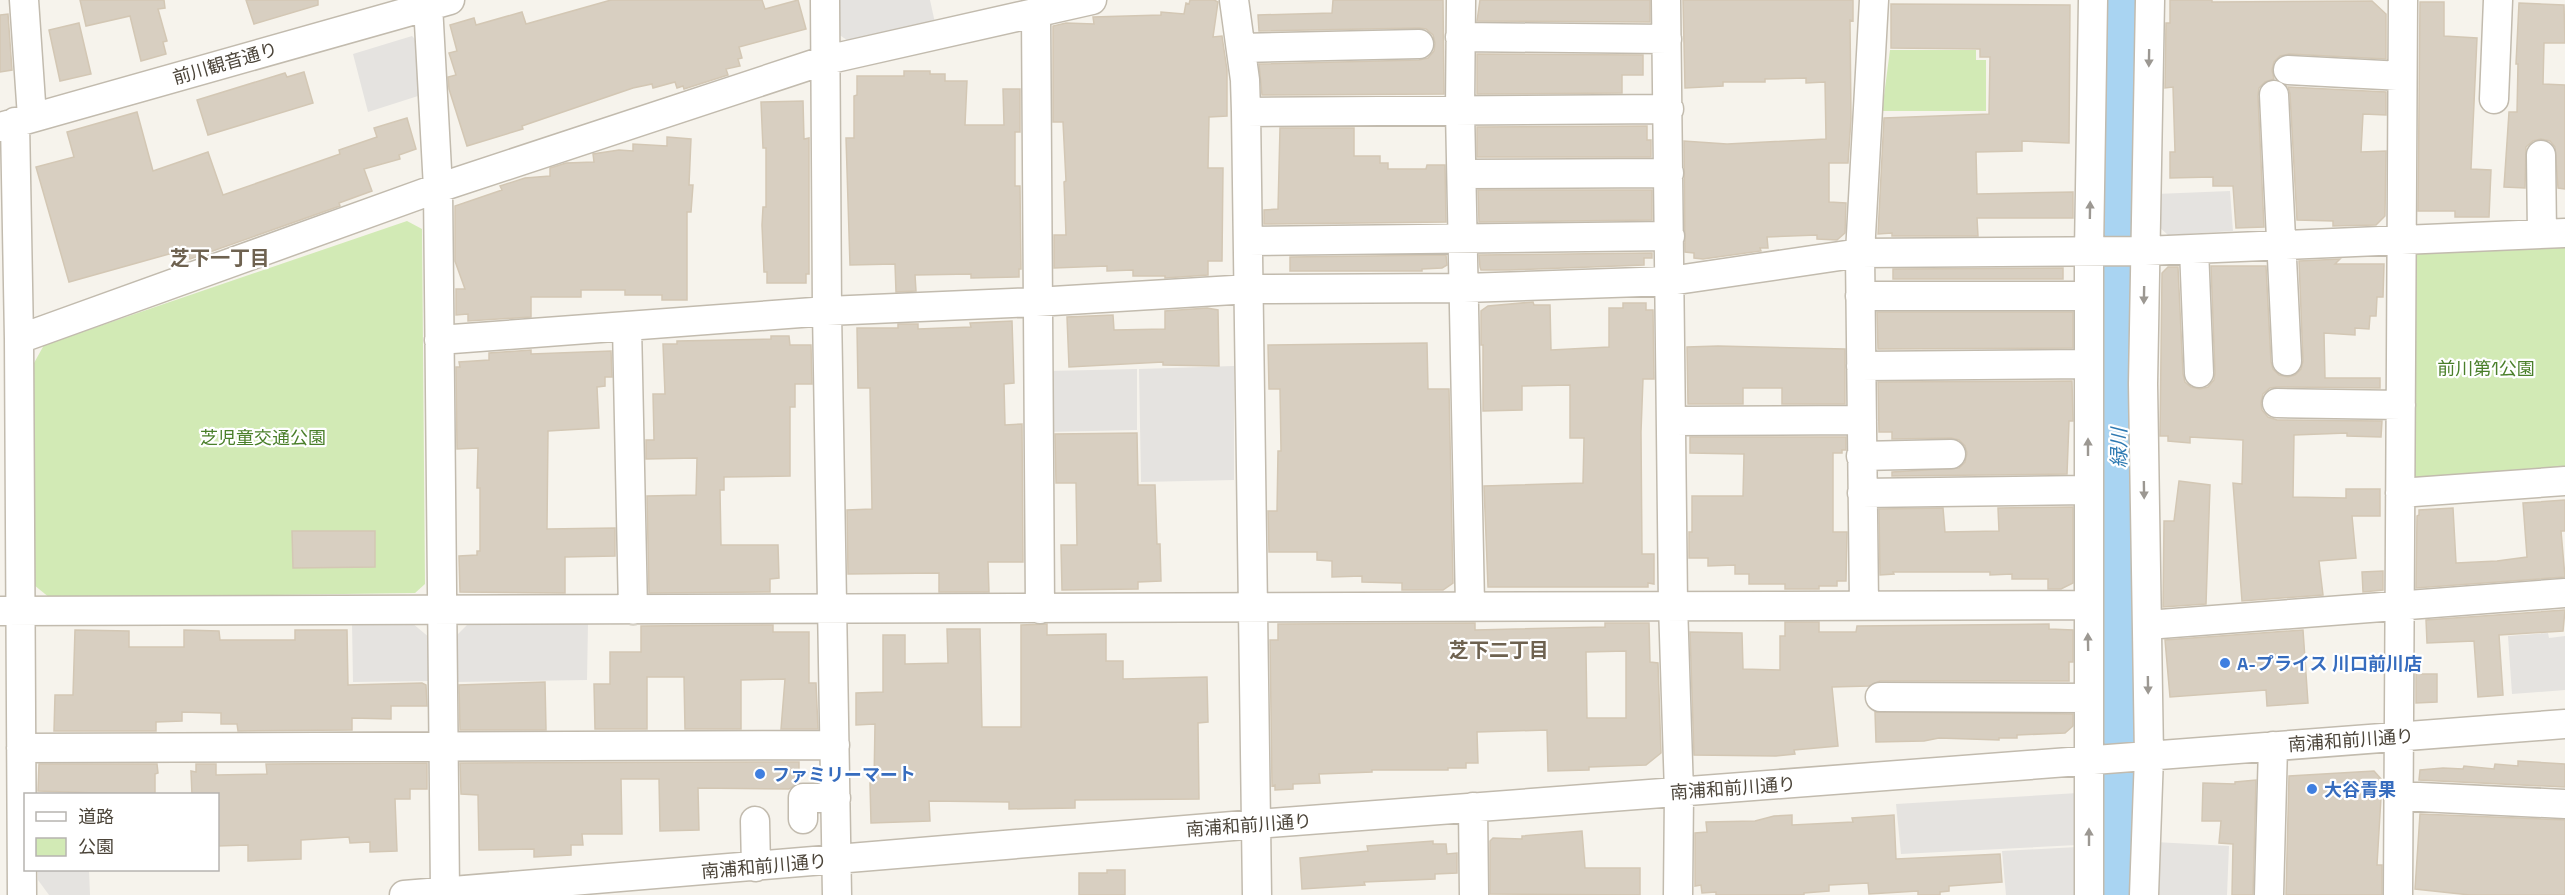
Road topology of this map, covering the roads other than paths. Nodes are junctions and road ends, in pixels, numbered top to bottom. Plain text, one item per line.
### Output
1 (825, 0) edge
2 (1092, 0) edge
3 (1234, 0) edge
4 (1461, 0) edge
5 (1666, 0) edge
6 (1874, 0) edge
7 (2093, 0) edge
8 (2150, 0) edge
9 (2403, 0) edge
10 (2498, 0) edge
11 (439, 3) edge
12 (16, 6) edge
13 (1036, 13) junction
14 (1460, 37) junction
15 (1667, 39) junction
16 (1419, 44) dead end
17 (1241, 48) junction
18 (826, 60) junction
19 (2288, 70) dead end
20 (2402, 76) junction
21 (2274, 95) dead end
22 (2494, 99) dead end
23 (1669, 109) junction
24 (1460, 110) junction
25 (1246, 112) junction
26 (16, 122) edge
27 (2541, 155) dead end
28 (1669, 173) junction
29 (1462, 174) junction
30 (438, 188) junction
31 (2554, 233) edge
32 (1670, 236) junction
33 (1463, 239) junction
34 (1249, 241) junction
35 (2401, 241) junction
36 (2281, 245) junction
37 (2194, 249) junction
38 (2090, 251) junction
39 (2144, 251) junction
40 (1860, 253) junction
41 (1670, 281) junction
42 (1464, 288) junction
43 (1250, 289) junction
44 (1860, 296) junction
45 (2089, 296) junction
46 (1036, 302) junction
47 (827, 311) junction
48 (627, 326) junction
49 (19, 339) junction
50 (439, 340) junction
51 (2287, 361) dead end
52 (2088, 364) junction
53 (1861, 366) junction
54 (2199, 373) dead end
55 (2277, 403) dead end
56 (2401, 405) junction
57 (1862, 420) junction
58 (1671, 421) junction
59 (1951, 454) dead end
60 (1862, 456) junction
61 (2565, 481) edge
62 (2088, 490) junction
63 (1862, 493) junction
64 (2400, 493) junction
65 (2565, 593) edge
66 (1673, 604) junction
67 (1864, 604) junction
68 (1470, 605) junction
69 (2087, 605) junction
70 (2400, 606) junction
71 (1254, 608) junction
72 (834, 609) junction
73 (1040, 609) junction
74 (633, 610) junction
75 (10, 611) edge
76 (441, 611) junction
77 (2147, 625) junction
78 (1880, 697) dead end
79 (2088, 698) junction
80 (2565, 724) edge
81 (2399, 737) junction
82 (443, 745) junction
83 (835, 745) junction
84 (2273, 746) junction
85 (21, 748) junction
86 (2143, 757) junction
87 (2091, 761) junction
88 (1679, 793) junction
89 (2399, 796) junction
90 (836, 798) junction
91 (2565, 804) edge
92 (1473, 807) junction
93 (803, 819) dead end
94 (755, 821) dead end
95 (1257, 824) junction
96 (837, 860) junction
97 (756, 867) junction
98 (650, 885) edge
99 (445, 892) junction
100 (22, 895) edge
101 (404, 895) edge
102 (837, 895) edge
103 (1257, 895) edge
104 (1474, 895) edge
105 (1678, 895) edge
106 (2089, 895) edge
107 (2144, 895) edge
108 (2269, 895) edge
109 (2398, 895) edge

1 - 18 street
2 - 13 street
3 - 17 street
4 - 14 street
5 - 15 street
6 - 40 street
38 -> 7 street
8 -> 39 street
9 - 20 street
10 - 22 street
11 - 26 street, 前川観音通り
11 - 30 street
12 - 26 street
13 - 18 street
13 - 46 street
14 - 15 street
14 - 24 street
15 - 23 street
16 - 17 street
17 - 25 street
18 - 30 street
18 - 47 street
19 - 20 street
20 - 35 street
21 - 36 street
23 - 24 street
23 - 28 street
24 - 25 street
24 - 29 street
25 - 34 street
26 - 49 street
27 - 31 street
28 - 29 street
28 - 32 street
29 - 33 street
30 - 49 street
30 - 50 street
31 - 35 street
32 - 33 street
32 - 41 street
33 - 34 street
33 - 42 street
34 - 43 street
35 - 36 street
35 - 56 street
36 - 37 street
36 - 51 street
37 - 39 street
37 - 54 street
38 - 39 street
38 - 40 street
38 - 45 street
39 -> 77 street
40 - 41 street
40 - 44 street
41 - 42 street
41 - 58 street
42 - 43 street
42 - 68 street
43 - 46 street
43 - 71 street
44 - 45 street
44 - 53 street
45 - 52 street
46 - 47 street
46 - 73 street
47 - 48 street
47 - 72 street
48 - 50 street
48 - 74 street
49 - 75 street
50 - 76 street
52 - 53 street
62 -> 52 street
53 - 57 street
55 - 56 street
56 - 64 street
57 - 58 street
57 - 60 street
58 - 66 street
59 - 60 street
60 - 63 street
61 - 64 street
62 - 63 street
62 - 69 street
63 - 67 street
64 - 70 street
65 - 70 street
66 - 67 street
66 - 68 street
66 - 88 street
67 - 69 street
68 - 71 street
79 -> 69 street
70 - 77 street
70 - 81 street
71 - 73 street
71 - 95 street
72 - 73 street
72 - 74 street
72 - 83 street
74 - 76 street
75 - 76 street
75 - 85 street
76 - 82 street
77 -> 86 street
78 - 79 street
79 - 87 street
80 - 81 street, 南浦和前川通り
81 - 84 street, 南浦和前川通り
81 - 89 street
82 - 83 street
82 - 85 street
82 - 99 street
83 - 90 street
84 - 86 street, 南浦和前川通り
84 - 108 street
85 - 100 street
86 - 87 street, 南浦和前川通り
86 - 107 street
87 - 88 street, 南浦和前川通り
106 -> 87 street
88 - 92 street, 南浦和前川通り
88 - 105 street
89 - 91 street
89 - 109 street
90 - 93 street
90 - 96 street
92 - 95 street, 南浦和前川通り
92 - 104 street
94 - 97 street
95 - 96 street, 南浦和前川通り
95 - 103 street
96 - 97 street, 南浦和前川通り
96 - 102 street
97 - 98 street, 南浦和前川通り
98 - 99 street, 南浦和前川通り
99 - 101 street, 南浦和前川通り

